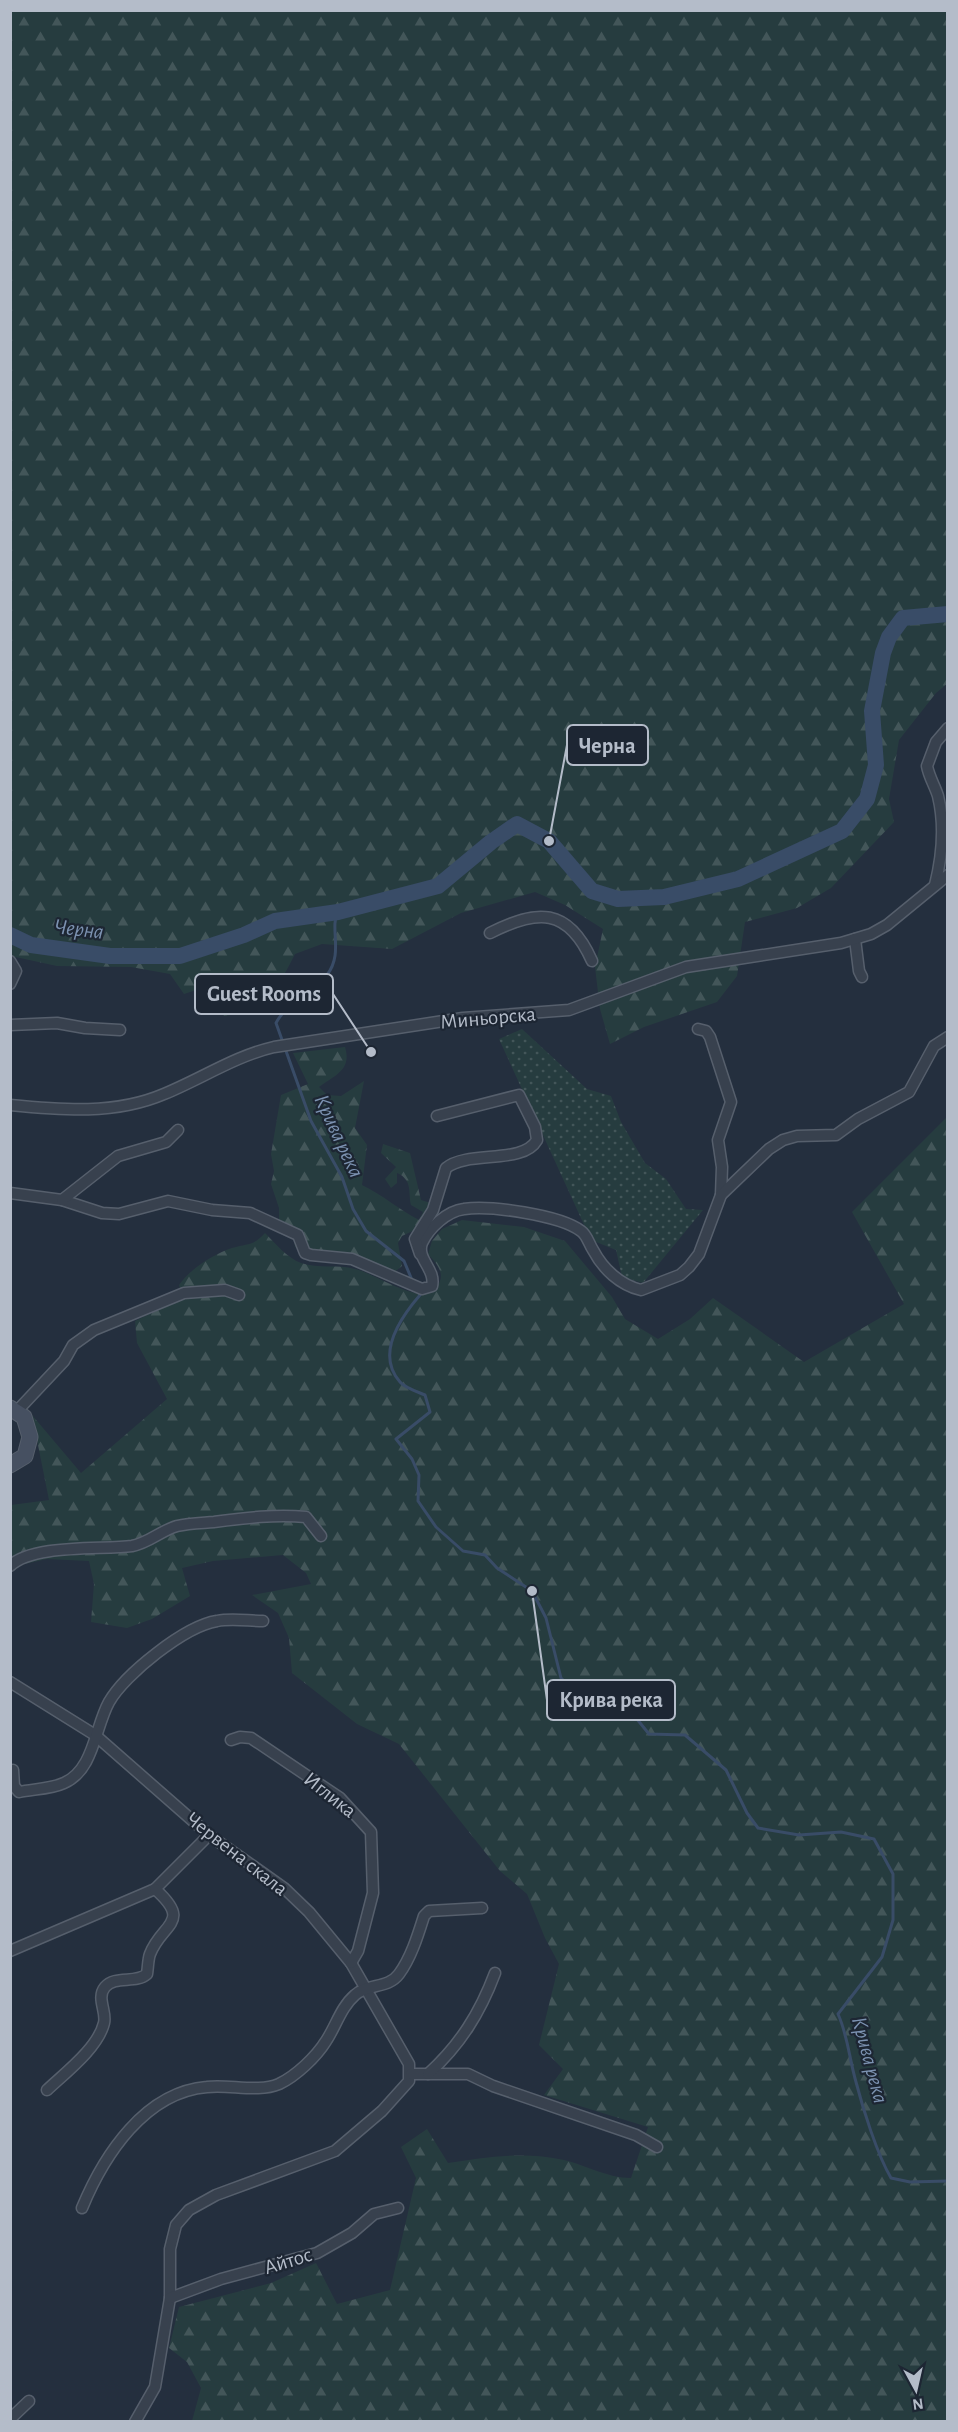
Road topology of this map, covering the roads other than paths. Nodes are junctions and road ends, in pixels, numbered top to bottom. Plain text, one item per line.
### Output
1 (948, 728) edge
2 (948, 875) edge
3 (935, 885) junction
4 (490, 933) dead end
5 (855, 939) junction
6 (10, 961) edge
7 (592, 961) dead end
8 (862, 977) dead end
9 (10, 984) edge
10 (10, 1025) edge
11 (120, 1029) dead end
12 (698, 1029) dead end
13 (948, 1037) edge
14 (10, 1105) edge
15 (437, 1116) dead end
16 (178, 1130) dead end
17 (10, 1194) edge
18 (721, 1196) junction
19 (62, 1200) junction
20 (422, 1256) junction
21 (240, 1295) dead end
22 (14, 1410) edge
23 (10, 1465) edge
24 (321, 1536) dead end
25 (10, 1566) edge
26 (263, 1621) dead end
27 (10, 1682) edge
28 (95, 1735) junction
29 (231, 1740) dead end
30 (13, 1770) dead end
31 (209, 1835) junction
32 (155, 1890) junction
33 (482, 1908) dead end
34 (10, 1951) edge
35 (351, 1963) junction
36 (495, 1973) dead end
37 (365, 1988) junction
38 (411, 2074) junction
39 (428, 2074) junction
40 (47, 2090) dead end
41 (657, 2146) dead end
42 (81, 2208) dead end
43 (398, 2208) dead end
44 (170, 2298) junction
45 (29, 2400) dead end
46 (10, 2420) edge
47 (135, 2421) edge

1 - 3 street
2 - 3 street, Миньорска
3 - 5 street, Миньорска
4 - 7 street
5 - 8 street
5 - 14 street, Миньорска
6 - 9 street
10 - 11 street
12 - 18 street
13 - 18 street
15 - 20 street
16 - 19 street
17 - 19 street
18 - 20 street
19 - 20 street
21 - 22 street
22 - 23 street
24 - 25 street
26 - 28 street
27 - 28 street, Червена скала
28 - 30 street
28 - 31 street, Червена скала
29 - 35 street, Иглика
31 - 32 street
31 - 35 street, Червена скала
32 - 34 street
32 - 40 street
33 - 37 street
35 - 37 street, Червена скала
36 - 39 street
37 - 38 street, Червена скала
37 - 42 street
38 - 39 street
38 - 44 street
39 - 41 street
43 - 44 street, Айтос
44 - 47 street
45 - 46 street

